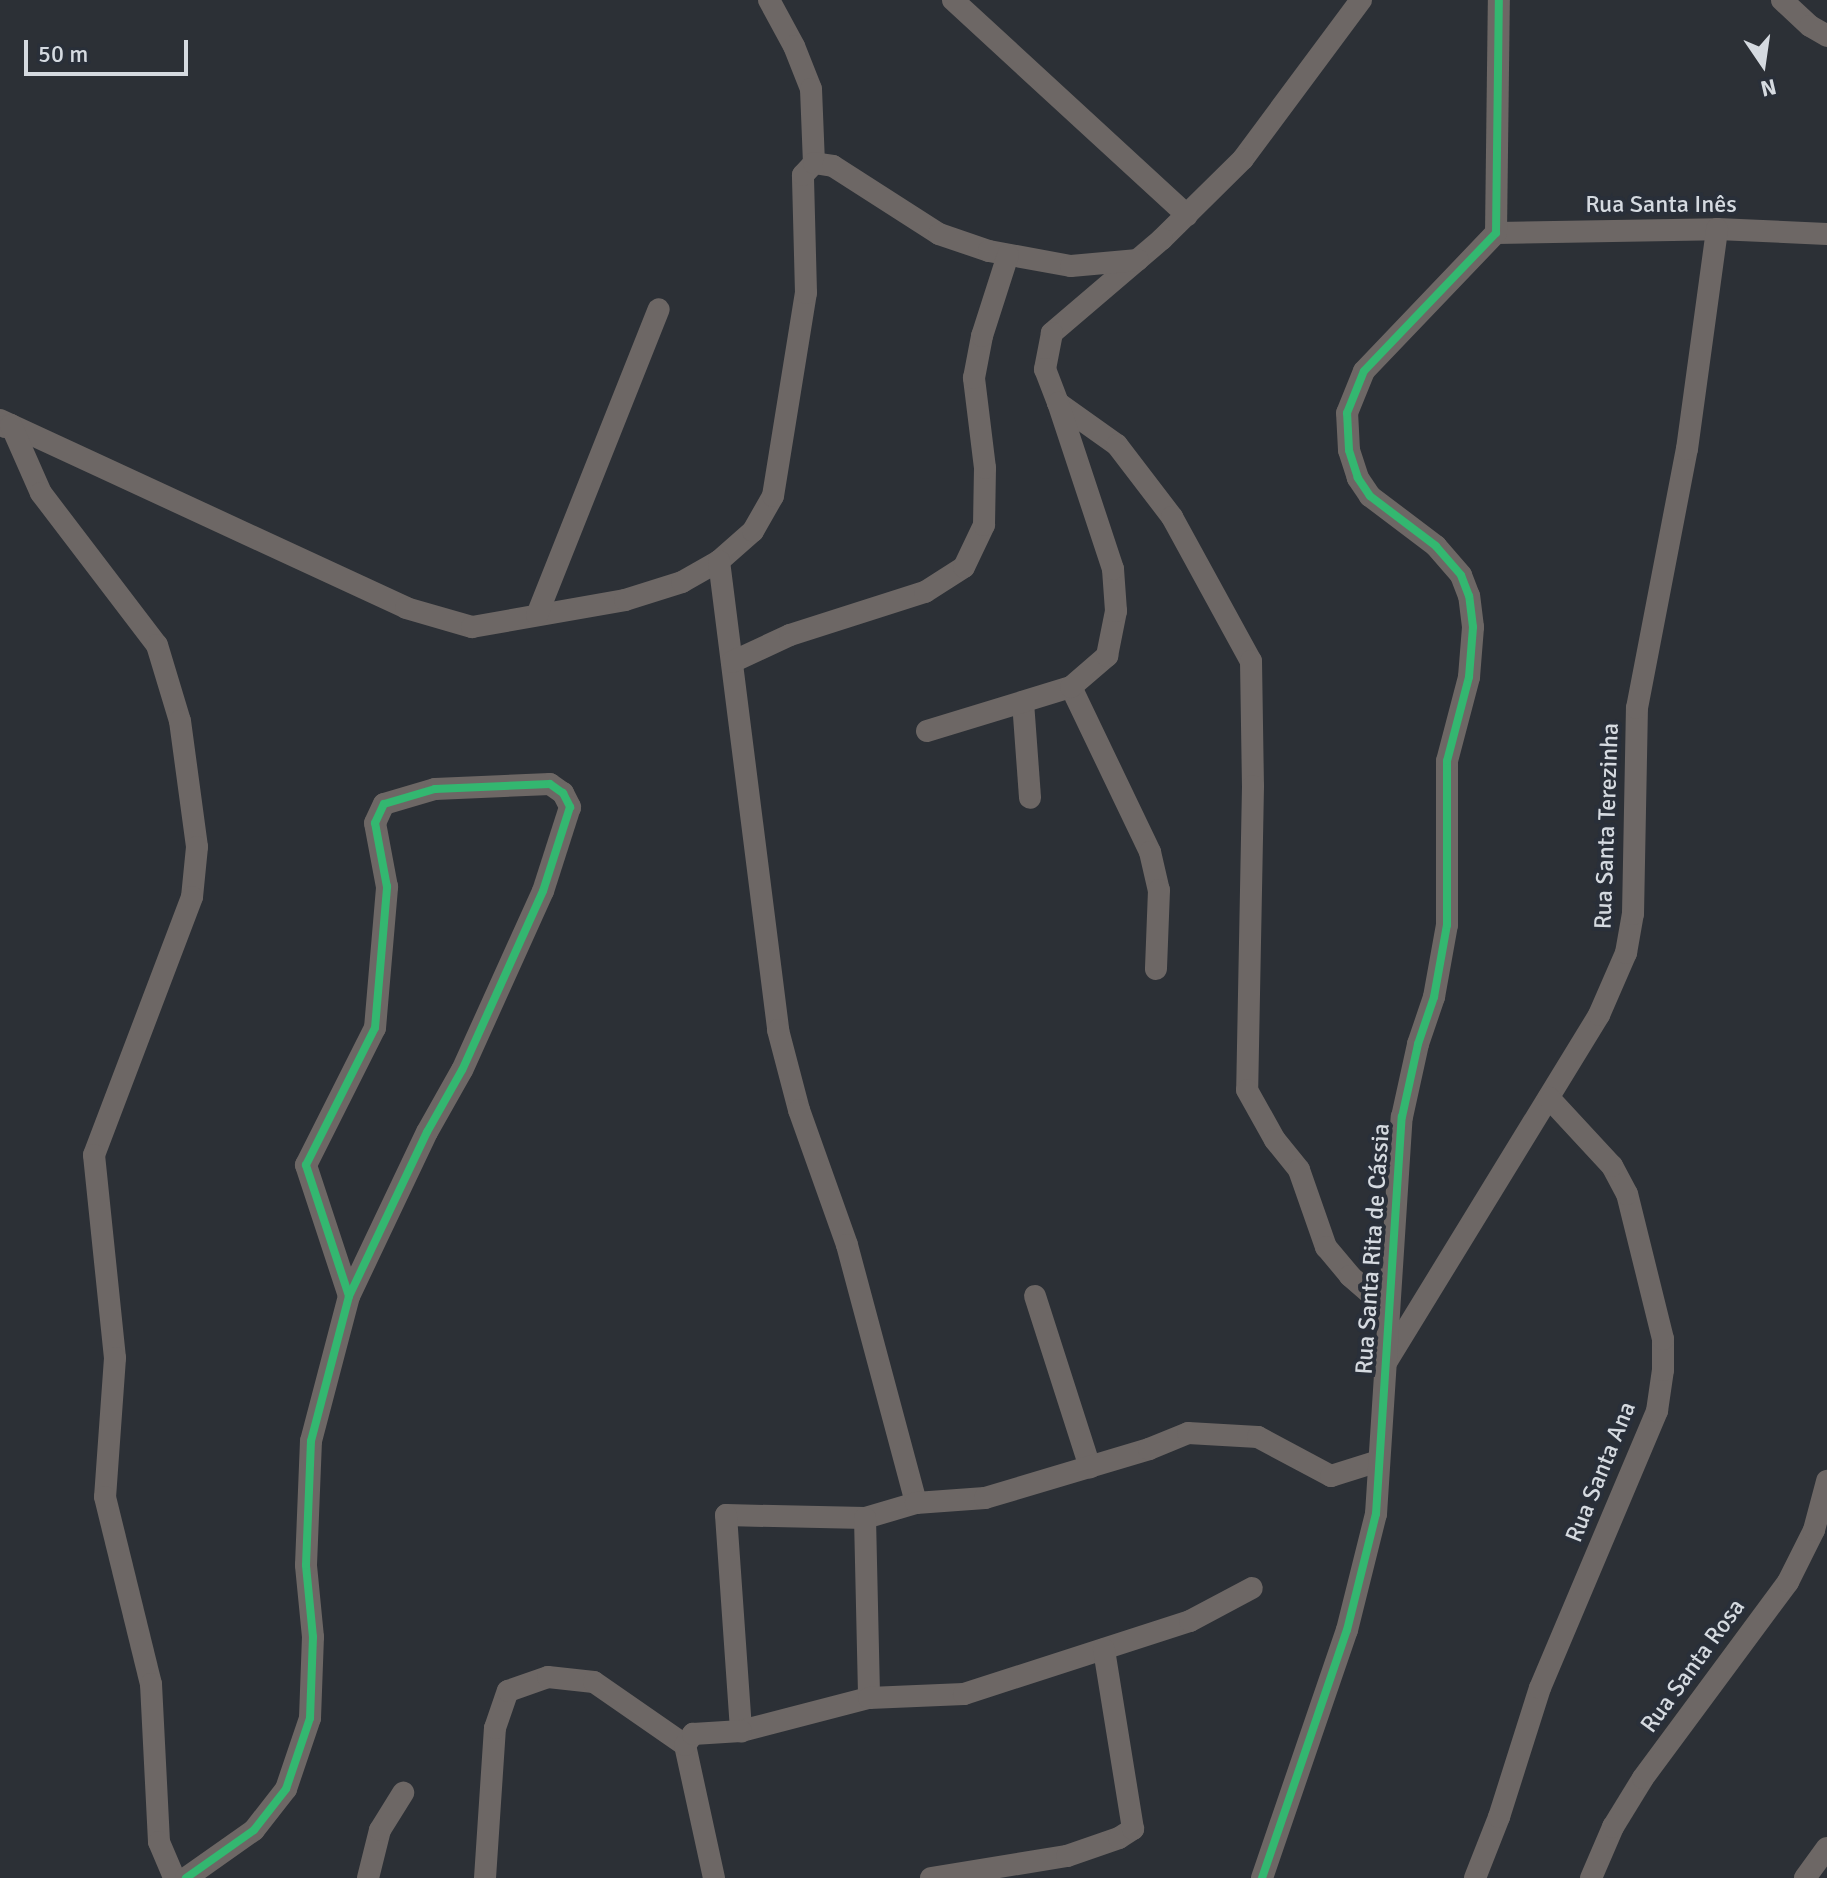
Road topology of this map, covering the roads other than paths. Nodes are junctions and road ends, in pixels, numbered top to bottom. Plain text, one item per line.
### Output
1 (769, 0) edge
2 (953, 0) edge
3 (1361, 0) edge
4 (1499, 0) edge
5 (1782, 0) edge
6 (1827, 36) edge
7 (814, 163) junction
8 (1187, 215) junction
9 (1717, 229) junction
10 (1496, 233) junction
11 (1827, 234) edge
12 (1008, 255) junction
13 (1138, 260) junction
14 (659, 309) dead end
15 (1058, 403) junction
16 (4, 425) edge
17 (719, 561) junction
18 (537, 615) junction
19 (732, 662) junction
20 (1071, 687) junction
21 (1023, 702) junction
22 (927, 731) dead end
23 (1030, 798) dead end
24 (1156, 969) dead end
25 (1549, 1098) junction
26 (349, 1296) junction
27 (1035, 1296) dead end
28 (1388, 1309) junction
29 (1384, 1366) junction
30 (1379, 1461) junction
31 (1090, 1467) junction
32 (1827, 1481) edge
33 (916, 1503) junction
34 (865, 1518) junction
35 (1252, 1588) dead end
36 (1104, 1649) junction
37 (869, 1698) junction
38 (741, 1731) junction
39 (685, 1745) junction
40 (403, 1793) dead end
41 (1827, 1848) edge
42 (174, 1878) edge
43 (186, 1878) edge
44 (368, 1878) edge
45 (485, 1878) edge
46 (714, 1878) edge
47 (931, 1878) edge
48 (1262, 1878) edge
49 (1475, 1878) edge
50 (1591, 1878) edge
51 (1805, 1878) edge

1 - 7 street
2 - 8 street
3 - 8 street
4 - 10 street
5 - 6 street
7 - 12 street
7 - 17 street
8 - 13 street
9 - 10 street, Rua Santa Inês
9 - 11 street, Rua Santa Inês
9 - 25 street, Rua Santa Terezinha
10 - 28 street, Rua Santa Rita de Cássia
12 - 13 street
12 - 19 street
13 - 15 street
14 - 18 street
15 - 20 street
15 - 28 street
16 - 18 street
16 - 42 street
17 - 18 street
17 - 19 street
19 - 33 street
20 - 21 street
20 - 24 street
21 - 22 street
21 - 23 street
25 - 29 street, Rua Santa Terezinha
25 - 49 street, Rua Santa Ana
26 - 26 street
26 - 43 street
27 - 31 street
28 - 29 street, Rua Santa Rita de Cássia
29 - 30 street, Rua Santa Rita de Cássia
30 - 31 street
30 - 48 street, Rua Santa Rita de Cássia
31 - 33 street
32 - 50 street, Rua Santa Rosa
33 - 34 street
34 - 37 street
34 - 38 street
35 - 36 street
36 - 37 street
36 - 47 street
37 - 38 street
38 - 39 street
39 - 45 street
39 - 46 street
40 - 44 street
41 - 51 street

